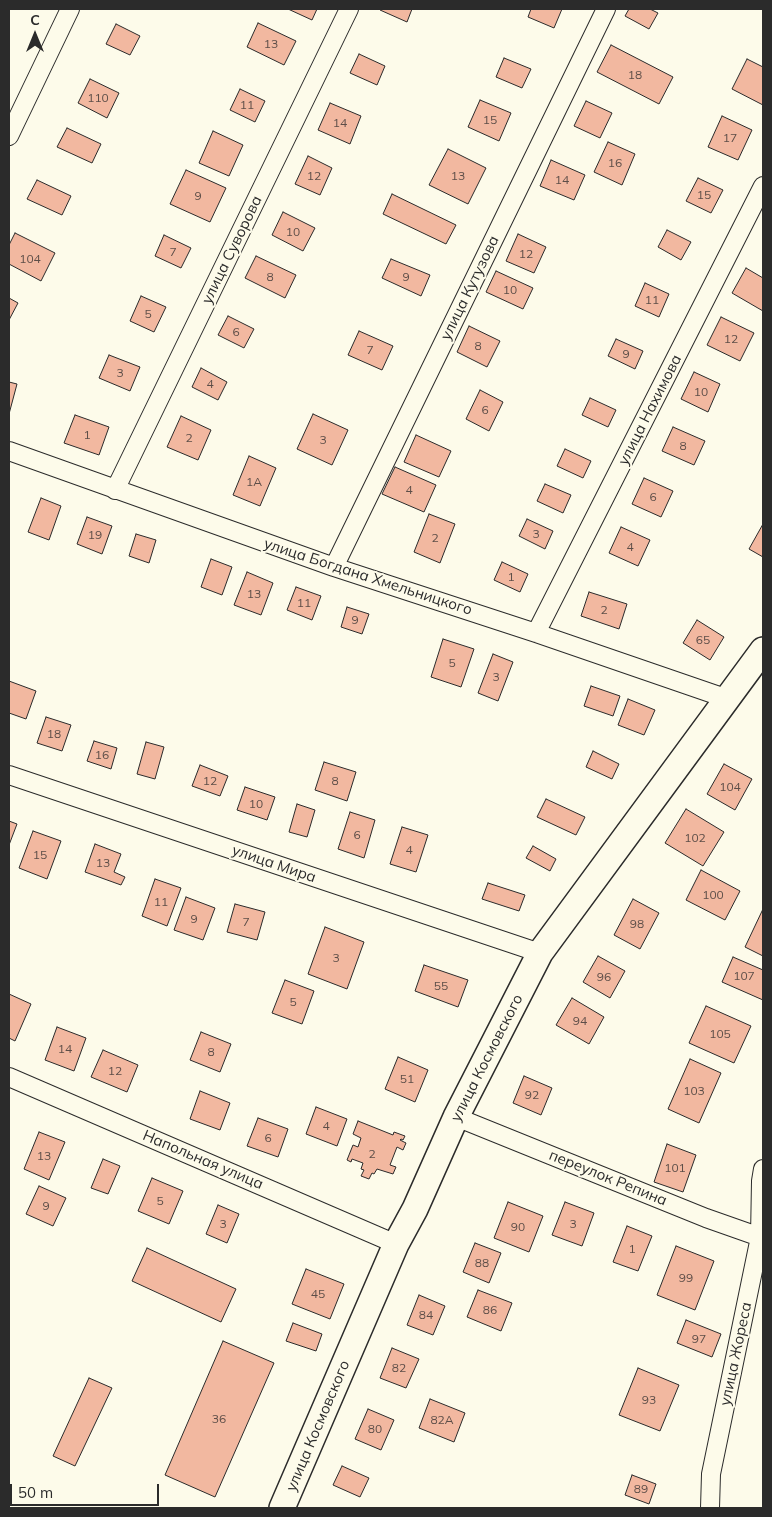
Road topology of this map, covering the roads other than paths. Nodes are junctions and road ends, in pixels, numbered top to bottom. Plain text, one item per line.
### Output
1 (70, 9) edge
2 (349, 9) edge
3 (606, 9) edge
4 (9, 136) edge
5 (763, 186) edge
6 (9, 451) edge
7 (115, 490) junction
8 (334, 567) junction
9 (536, 633) junction
10 (763, 650) edge
11 (728, 699) junction
12 (9, 775) edge
13 (540, 953) junction
14 (9, 1077) edge
15 (456, 1117) junction
16 (763, 1169) edge
17 (760, 1237) junction
18 (396, 1244) junction
19 (282, 1508) edge
20 (710, 1508) edge

1 - 4 street
2 - 7 street, улица Суворова
3 - 8 street, улица Кутузова
5 - 9 street, улица Нахимова
6 - 7 street, улица Богдана Хмельницкого
7 - 8 street, улица Богдана Хмельницкого
8 - 9 street, улица Богдана Хмельницкого
9 - 11 street, улица Богдана Хмельницкого
10 - 11 main road, улица Космовского
11 - 13 main road, улица Космовского
12 - 13 street, улица Мира
13 - 15 main road, улица Космовского
14 - 18 street, Напольная улица
15 - 17 street, переулок Репина
15 - 18 main road, улица Космовского
16 - 17 street, улица Жореса
17 - 20 street, улица Жореса
18 - 19 main road, улица Космовского

